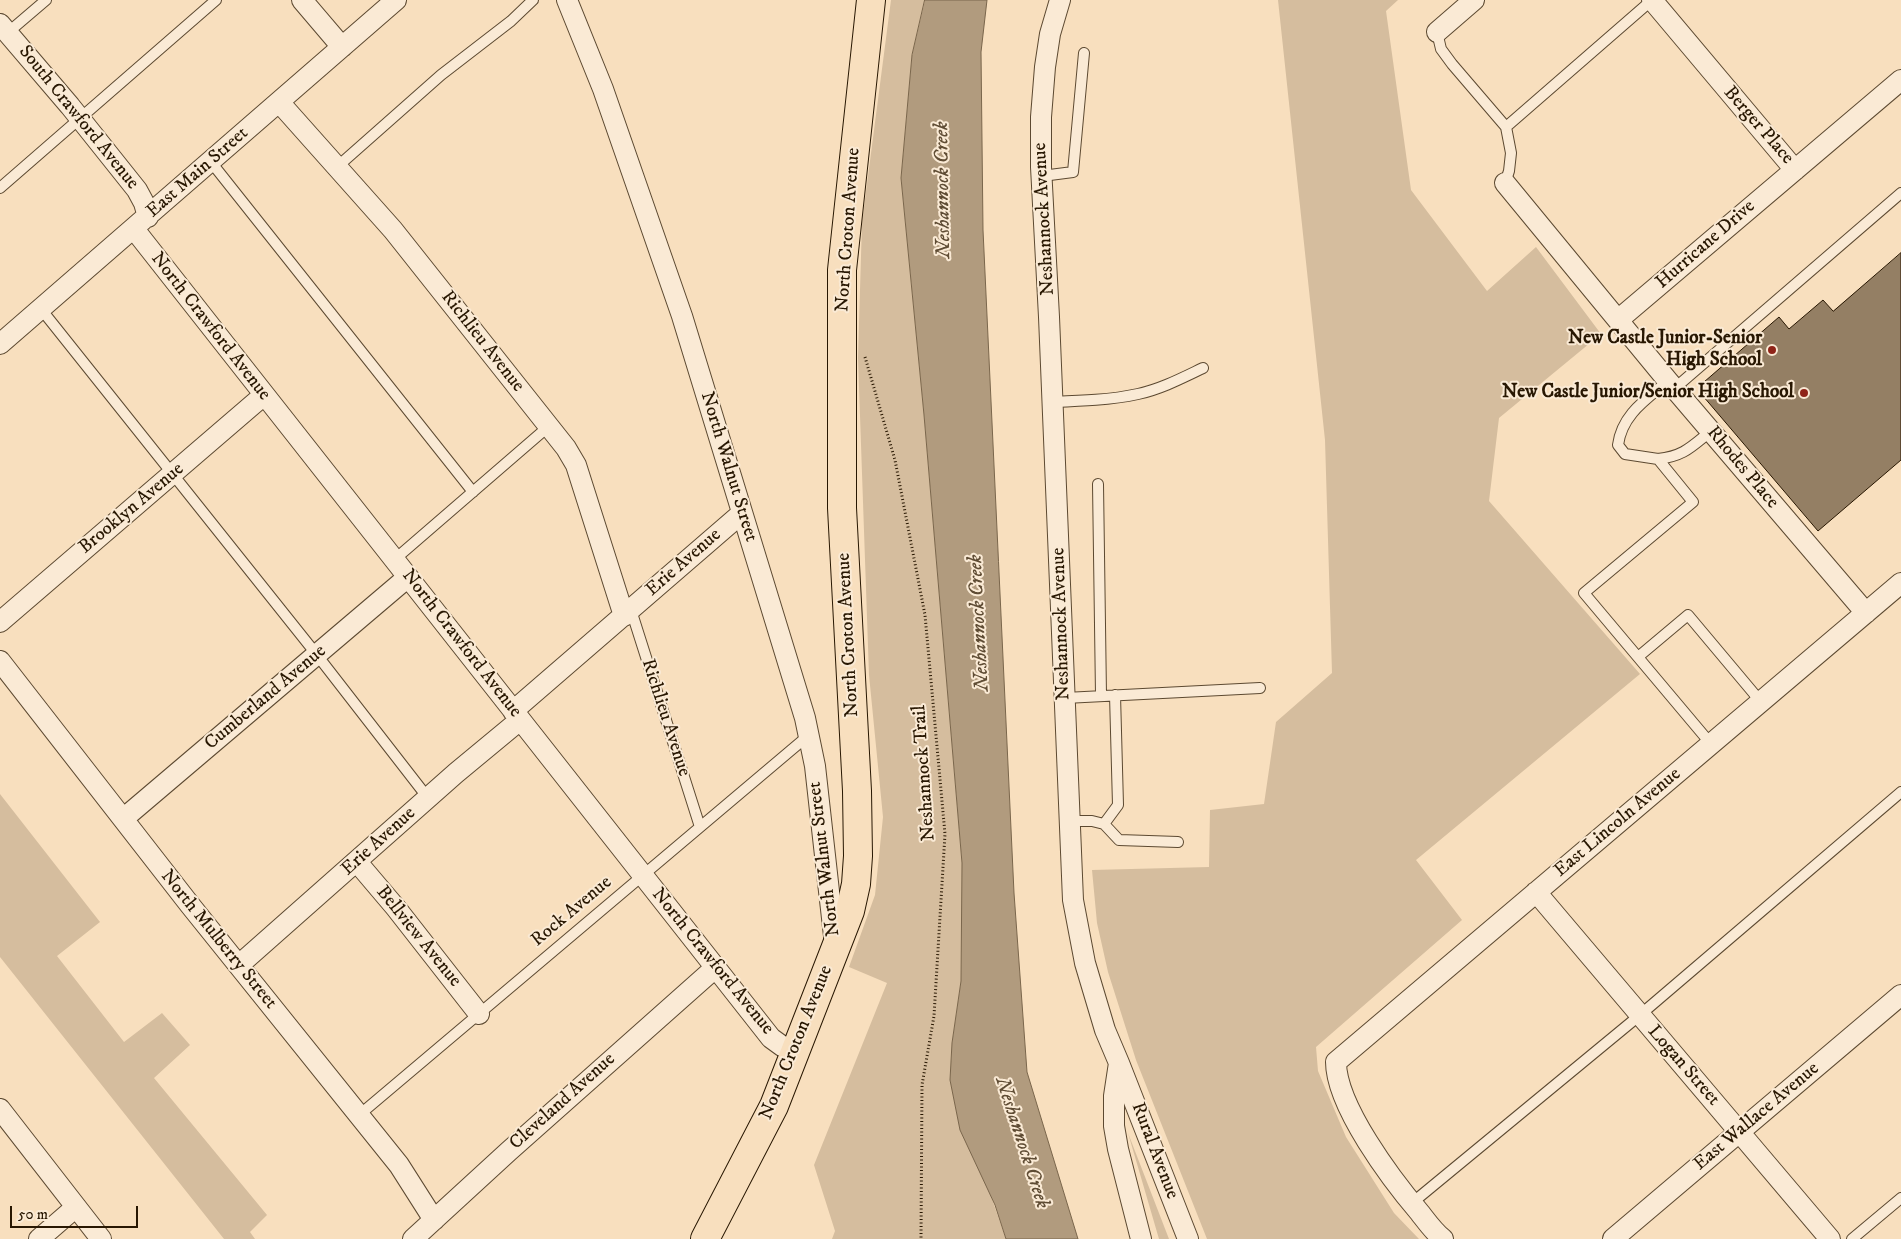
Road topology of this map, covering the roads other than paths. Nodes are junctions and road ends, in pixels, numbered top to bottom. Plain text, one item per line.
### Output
1 (46, 0) edge
2 (216, 0) edge
3 (302, 0) edge
4 (396, 0) edge
5 (533, 0) edge
6 (568, 0) edge
7 (871, 0) edge
8 (1060, 0) edge
9 (1474, 0) edge
10 (1652, 0) edge
11 (3, 32) edge
12 (1438, 32) joint
13 (342, 47) junction
14 (1084, 53) dead end
15 (1901, 80) edge
16 (279, 102) junction
17 (80, 118) junction
18 (1506, 127) junction
19 (210, 162) junction
20 (337, 167) junction
21 (1794, 170) junction
22 (1042, 176) junction
23 (1505, 183) joint
24 (0, 188) edge
25 (1901, 193) edge
26 (141, 223) junction
27 (41, 309) junction
28 (1618, 320) junction
29 (0, 344) edge
30 (1203, 368) dead end
31 (1672, 384) junction
32 (264, 395) junction
33 (1053, 402) junction
34 (549, 426) junction
35 (1711, 431) junction
36 (1658, 459) junction
37 (173, 474) junction
38 (1098, 484) dead end
39 (473, 492) junction
40 (742, 513) junction
41 (394, 560) junction
42 (408, 578) junction
43 (1901, 584) edge
44 (627, 613) junction
45 (1866, 613) junction
46 (0, 622) edge
47 (317, 655) junction
48 (1638, 657) junction
49 (0, 661) edge
50 (1260, 688) dead end
51 (1115, 694) junction
52 (1101, 695) junction
53 (1065, 698) junction
54 (1761, 702) junction
55 (517, 715) junction
56 (809, 735) junction
57 (1712, 744) junction
58 (1901, 792) edge
59 (428, 798) junction
60 (123, 819) junction
61 (1069, 821) junction
62 (1104, 824) junction
63 (700, 827) junction
64 (1178, 842) dead end
65 (357, 862) junction
66 (642, 876) junction
67 (1536, 892) junction
68 (835, 947) junction
69 (239, 965) junction
70 (715, 968) junction
71 (1901, 995) edge
72 (479, 1014) junction
73 (1640, 1015) junction
74 (796, 1050) junction
75 (1119, 1063) junction
76 (0, 1109) edge
77 (358, 1116) junction
78 (1739, 1132) junction
79 (1901, 1198) edge
80 (1412, 1203) junction
81 (76, 1207) junction
82 (434, 1220) junction
83 (39, 1239) edge
84 (101, 1239) edge
85 (413, 1239) edge
86 (705, 1239) edge
87 (1141, 1239) edge
88 (1188, 1239) edge
89 (1443, 1239) edge
90 (1614, 1239) edge
91 (1830, 1239) edge
92 (1852, 1239) edge

1 - 11 lane
2 - 17 lane
3 - 13 street
4 - 13 street, East Main Street
5 - 20 lane
6 - 40 street, North Walnut Street
7 - 68 main road, North Croton Avenue
8 - 22 street, Neshannock Avenue
9 - 12 street
10 - 18 lane
10 - 21 street, Berger Place
11 - 17 street, South Crawford Avenue
12 - 18 lane
13 - 16 street, East Main Street
14 - 22 lane
15 - 21 street, Berger Place
16 - 19 street, East Main Street
16 - 20 street, Richlieu Avenue
17 - 24 lane
17 - 26 street, South Crawford Avenue
18 - 23 lane
19 - 26 street, East Main Street
19 - 39 lane
20 - 34 street, Richlieu Avenue
21 - 28 street, Hurricane Drive
22 - 33 street, Neshannock Avenue
23 - 28 street, Rhodes Place
25 - 31 lane
26 - 27 street, East Main Street
26 - 32 street, North Crawford Avenue
27 - 29 street, East Main Street
27 - 37 lane
28 - 31 street, Rhodes Place
30 - 33 lane
31 - 35 street, Rhodes Place
31 - 36 lane
32 - 37 street, Brooklyn Avenue
32 - 41 street, North Crawford Avenue
33 - 53 street, Neshannock Avenue
34 - 39 lane
34 - 44 street, Richlieu Avenue
35 - 36 lane
35 - 45 street, Rhodes Place
36 - 48 lane
37 - 46 street, Brooklyn Avenue
37 - 47 lane
38 - 52 lane
39 - 41 lane
40 - 44 street, Erie Avenue
40 - 56 street, North Walnut Street
41 - 42 street, North Crawford Avenue
42 - 47 street, Cumberland Avenue
42 - 55 street, North Crawford Avenue
43 - 45 street, East Lincoln Avenue
44 - 55 street, Erie Avenue
44 - 63 lane, Richlieu Avenue
45 - 54 street, East Lincoln Avenue
47 - 59 lane
47 - 60 street, Cumberland Avenue
48 - 54 lane
48 - 57 lane
49 - 60 street, North Mulberry Street
50 - 51 lane
51 - 52 lane
51 - 62 lane
52 - 53 lane
53 - 61 street, Neshannock Avenue
54 - 57 street, East Lincoln Avenue
55 - 59 street, Erie Avenue
55 - 66 street, North Crawford Avenue
56 - 63 lane, Rock Avenue
56 - 68 street, North Walnut Street
57 - 67 street, East Lincoln Avenue
58 - 73 lane
59 - 65 street, Erie Avenue
60 - 69 street, North Mulberry Street
61 - 62 lane
61 - 75 street, Neshannock Avenue
62 - 64 lane
63 - 66 lane, Rock Avenue
65 - 69 street, Erie Avenue
65 - 72 street, Bellview Avenue
66 - 70 street, North Crawford Avenue
66 - 72 lane, Rock Avenue
67 - 73 street, Logan Street
67 - 80 street, East Lincoln Avenue
68 - 74 main road, North Croton Avenue
69 - 77 street, North Mulberry Street
70 - 74 street, North Crawford Avenue
70 - 82 street, Cleveland Avenue
71 - 78 street, East Wallace Avenue
72 - 77 lane, Rock Avenue
73 - 78 street, Logan Street
73 - 80 lane
74 - 86 main road, North Croton Avenue
75 - 87 street
75 - 88 street, Rural Avenue
76 - 81 street
77 - 82 street, North Mulberry Street
78 - 90 street, East Wallace Avenue
78 - 91 street, Logan Street
79 - 92 lane
80 - 89 street
81 - 83 street
81 - 84 street
82 - 85 street, Cleveland Avenue

